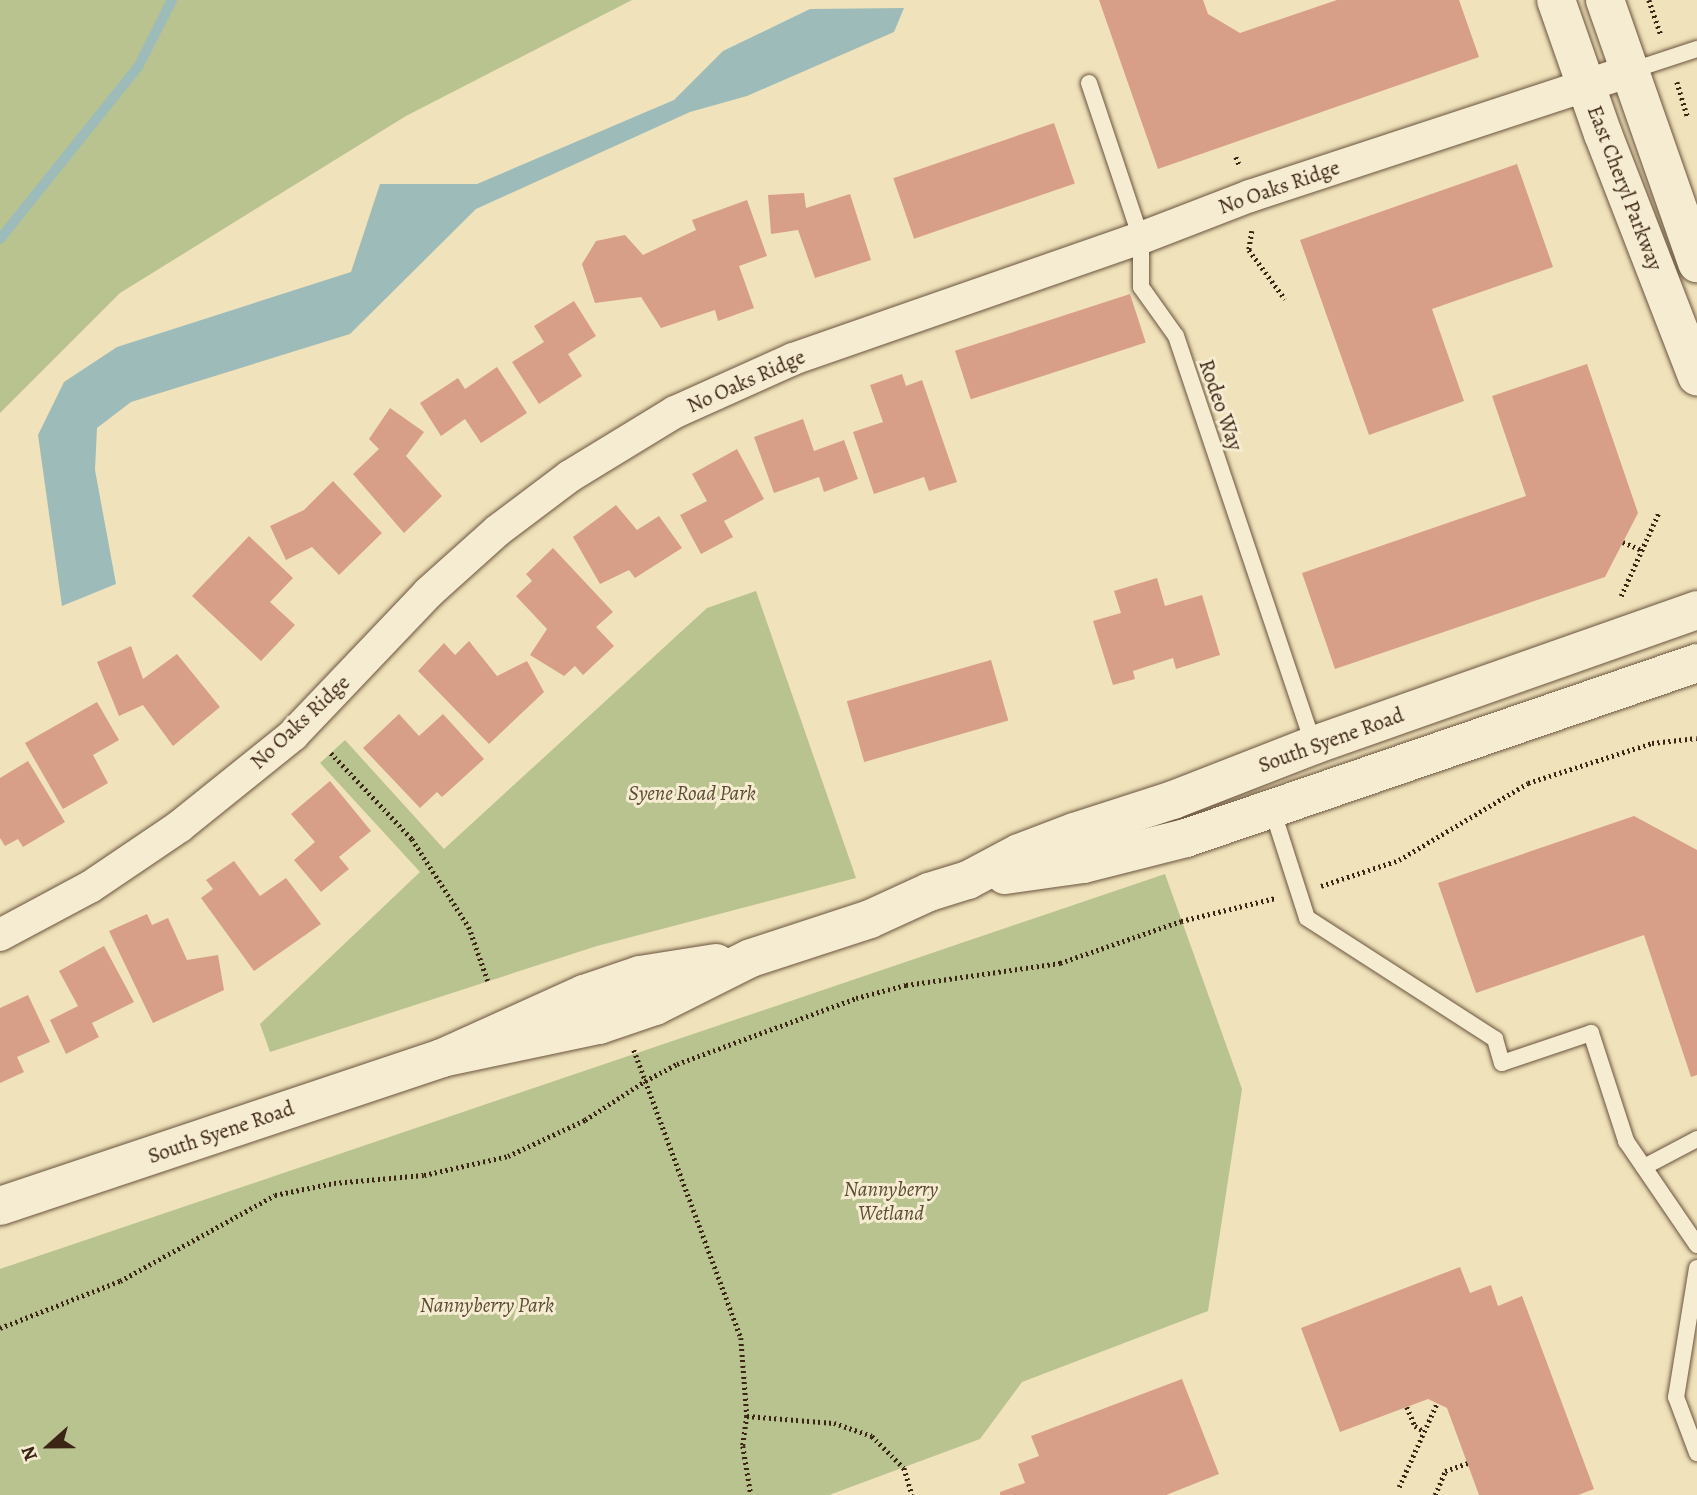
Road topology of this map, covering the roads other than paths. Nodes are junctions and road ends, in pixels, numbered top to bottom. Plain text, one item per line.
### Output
1 (1556, 0) edge
2 (1605, 0) edge
3 (1697, 49) edge
4 (1630, 71) junction
5 (1089, 83) dead end
6 (1586, 85) junction
7 (1141, 238) junction
8 (1697, 263) edge
9 (1697, 376) edge
10 (1697, 610) edge
11 (1697, 663) edge
12 (1314, 745) junction
13 (1271, 807) junction
14 (968, 880) junction
15 (0, 935) edge
16 (1697, 1139) edge
17 (1644, 1167) junction
18 (0, 1206) edge
19 (1697, 1245) edge
20 (1697, 1268) edge
21 (1697, 1453) edge

1 - 6 street, East Cheryl Parkway
2 - 4 street, East Cheryl Parkway
3 - 4 lane
4 - 6 street, No Oaks Ridge
4 - 8 street, East Cheryl Parkway
5 - 7 lane, Rodeo Way
6 - 7 street, No Oaks Ridge
6 - 9 street, East Cheryl Parkway
7 - 12 lane, Rodeo Way
7 - 15 street, No Oaks Ridge
10 - 12 street, South Syene Road
11 - 13 street, South Syene Road
12 - 14 street, South Syene Road
13 - 14 street, South Syene Road
13 - 17 lane
14 - 18 street, South Syene Road
16 - 17 lane
17 - 19 lane
20 - 21 lane

